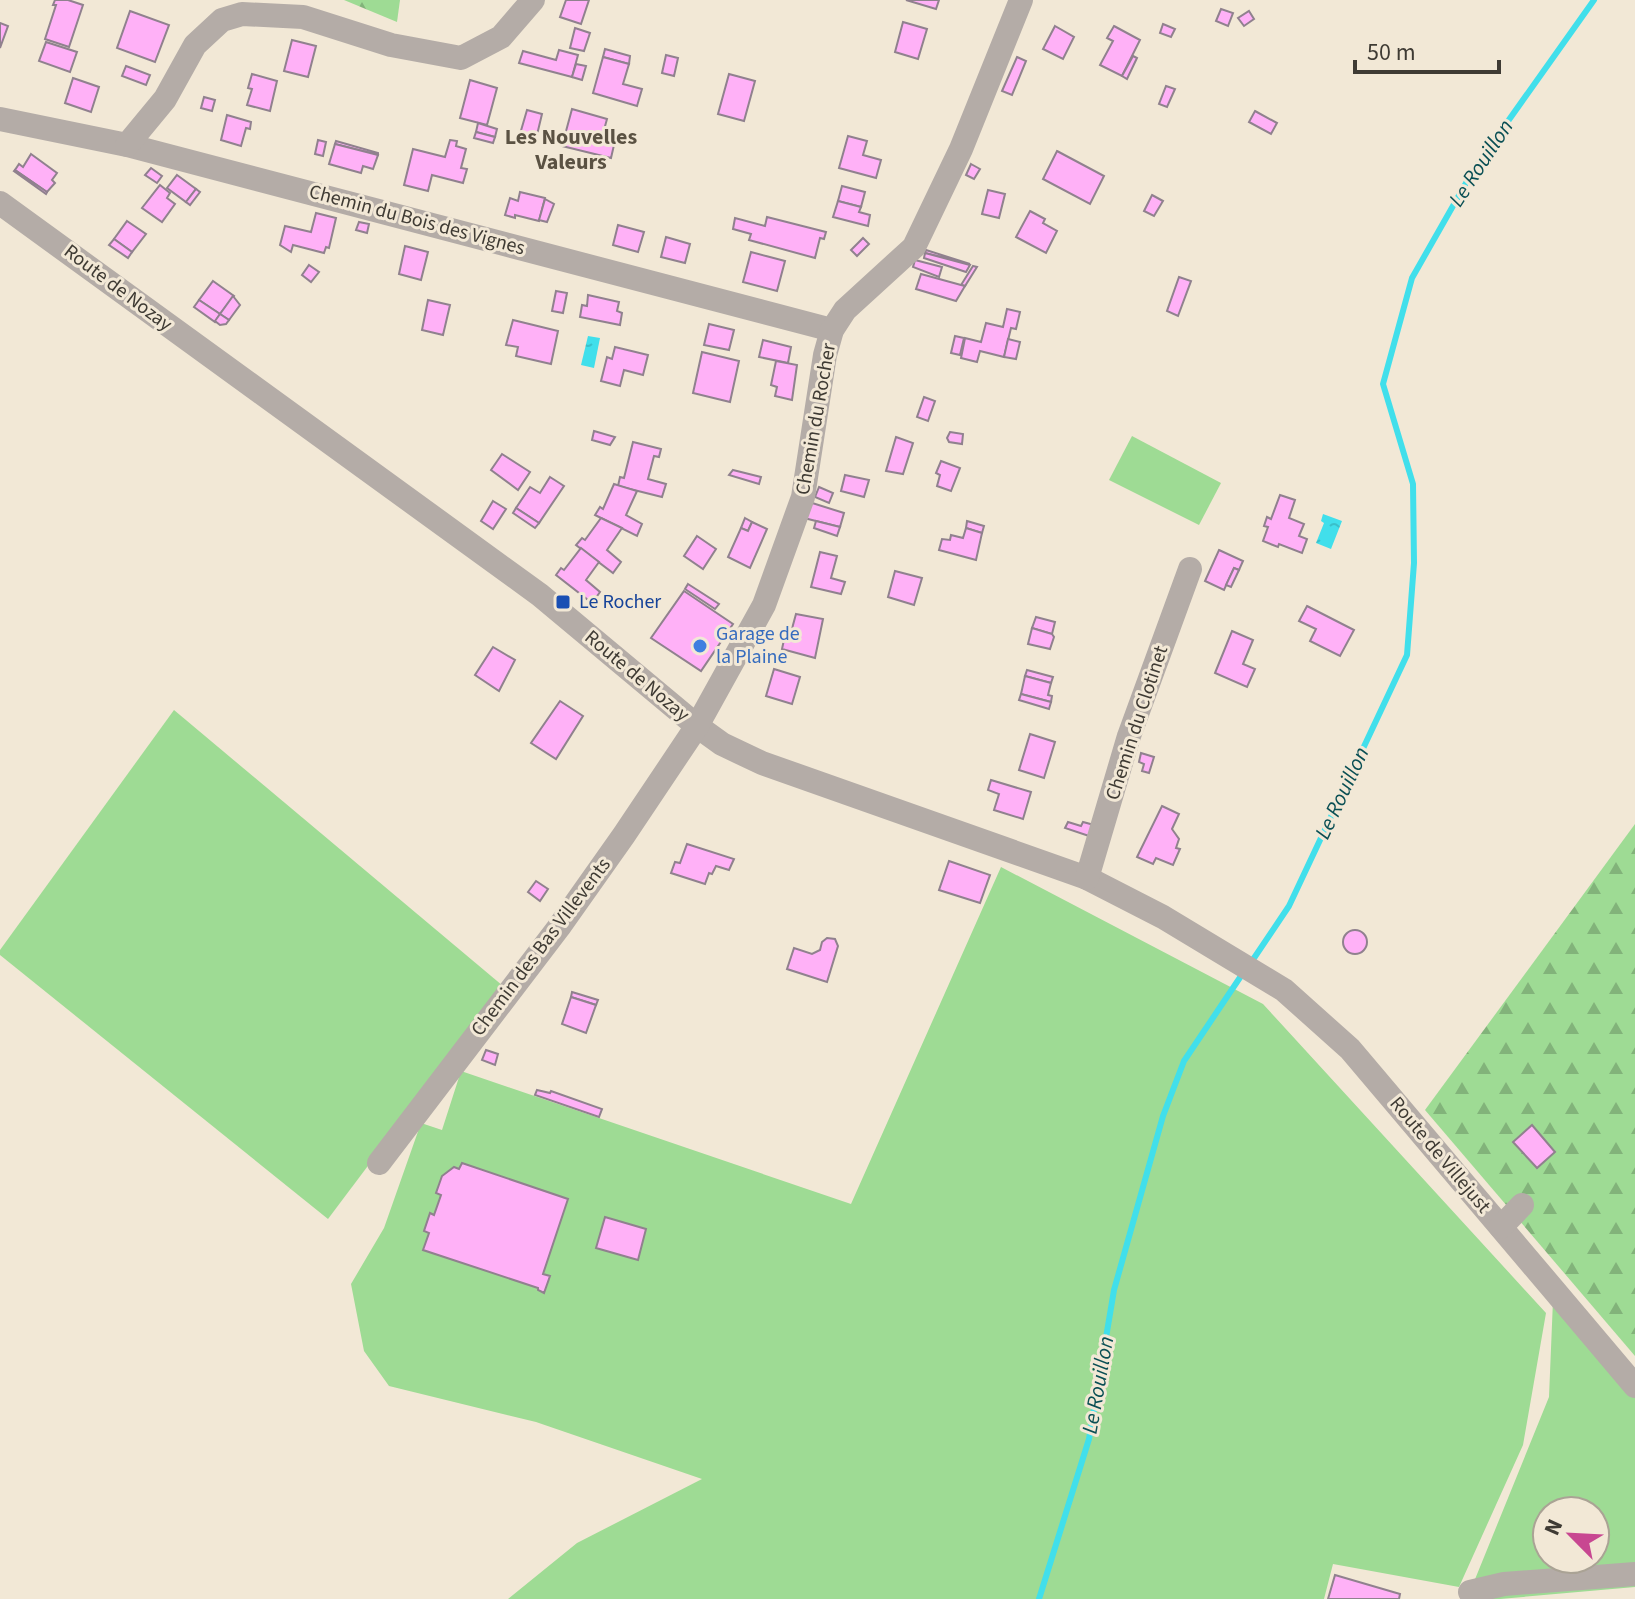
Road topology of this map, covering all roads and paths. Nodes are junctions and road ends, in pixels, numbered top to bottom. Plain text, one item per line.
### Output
1 (533, 0) edge
2 (1021, 0) edge
3 (0, 119) edge
4 (127, 145) junction
5 (0, 203) edge
6 (832, 330) junction
7 (1190, 569) dead end
8 (697, 726) junction
9 (1087, 878) junction
10 (1220, 950) joint
11 (379, 1163) dead end
12 (1522, 1205) dead end
13 (1501, 1227) junction
14 (1635, 1386) edge
15 (1635, 1574) edge
16 (1470, 1592) dead end

1 - 4 street
2 - 6 street, Chemin du Rocher
3 - 4 street, Chemin du Bois des Vignes
4 - 6 street, Chemin du Bois des Vignes
5 - 8 street, Route de Nozay
6 - 8 street, Chemin du Rocher
7 - 9 street, Chemin du Clotinet
8 - 9 street, Route de Nozay
8 - 11 street, Chemin des Bas Villevents
9 - 10 street, Route de Nozay
10 - 13 street, Route de Villejust
12 - 13 street
13 - 14 street, Route de Villejust
15 - 16 street

